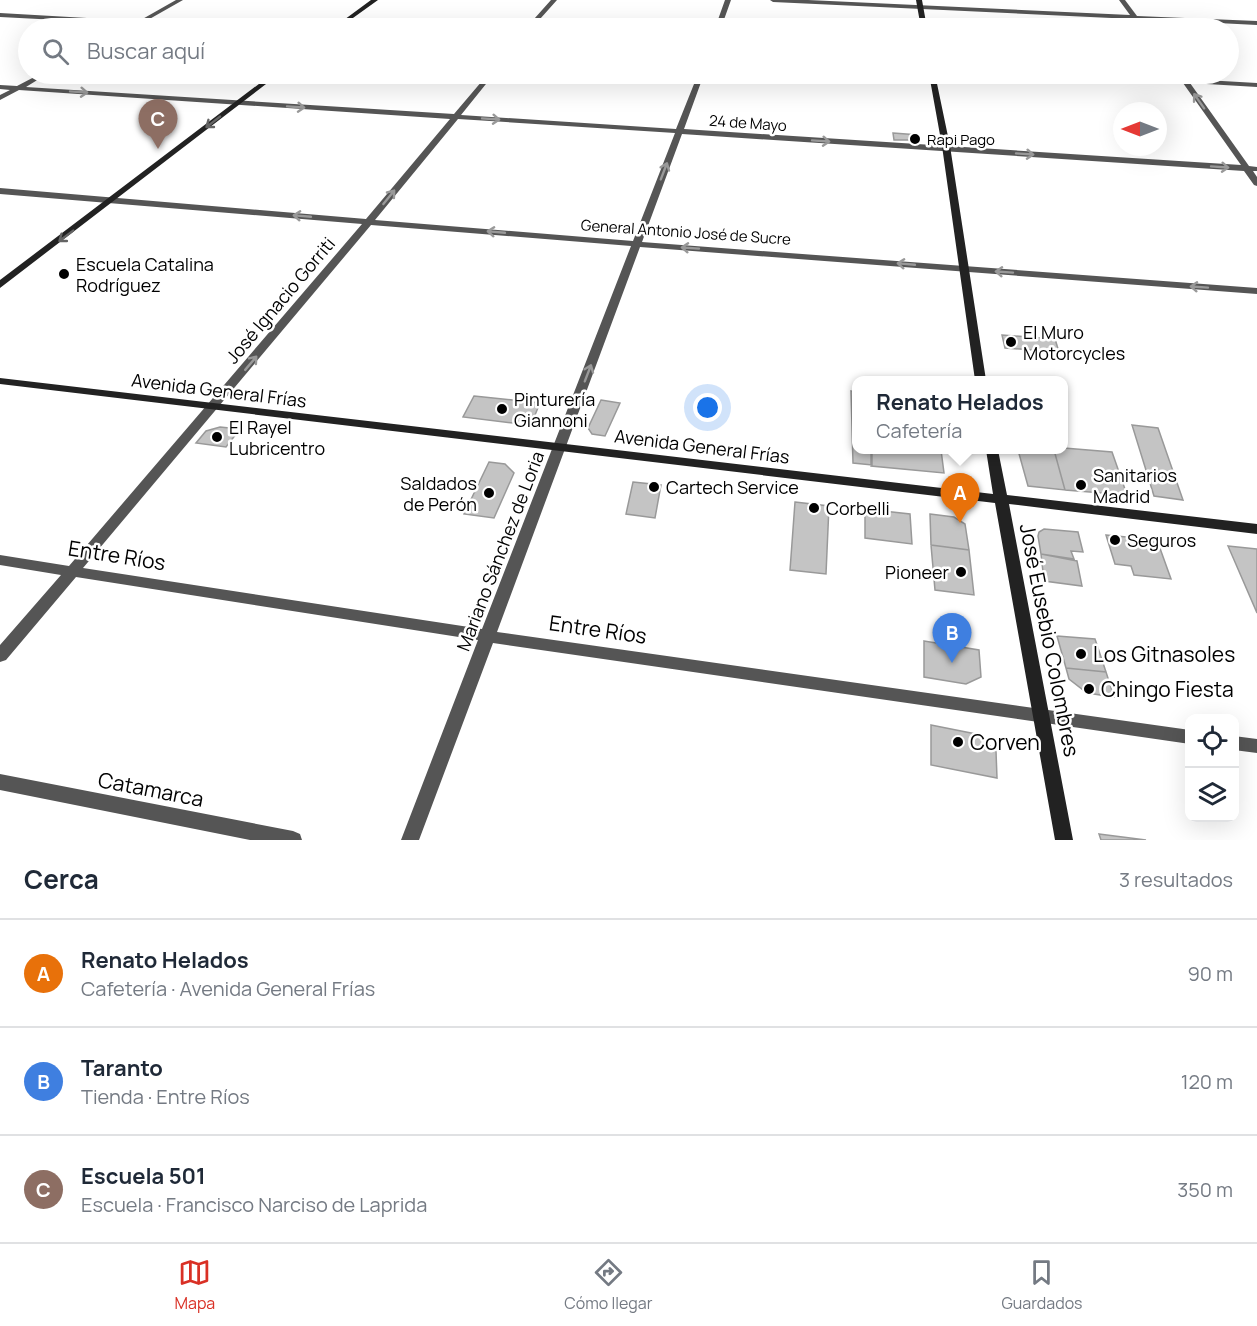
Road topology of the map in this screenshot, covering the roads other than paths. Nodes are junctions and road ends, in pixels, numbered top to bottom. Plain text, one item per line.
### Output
1 (180, 0) edge
2 (375, 0) edge
3 (554, 0) edge
4 (728, 0) edge
5 (773, 0) edge
6 (1122, 0) edge
7 (920, 3) edge
8 (0, 15) edge
9 (1134, 17) junction
10 (52, 18) edge
11 (147, 18) edge
12 (350, 18) edge
13 (538, 18) edge
14 (722, 18) edge
15 (922, 18) edge
16 (1154, 18) edge
17 (1239, 22) edge
18 (1257, 23) edge
19 (25, 84) edge
20 (263, 84) edge
21 (481, 84) edge
22 (697, 84) edge
23 (934, 84) edge
24 (1187, 84) edge
25 (1239, 84) edge
26 (1257, 85) edge
27 (0, 87) edge
28 (18, 88) junction
29 (0, 98) edge
30 (238, 103) junction
31 (453, 117) junction
32 (679, 132) junction
33 (946, 149) junction
34 (1246, 169) junction
35 (1257, 169) edge
36 (1257, 183) edge
37 (0, 191) edge
38 (113, 201) junction
39 (369, 222) junction
40 (637, 244) junction
41 (964, 269) junction
42 (0, 285) edge
43 (1257, 291) edge
44 (980, 376) edge
45 (0, 381) edge
46 (213, 407) junction
47 (560, 448) junction
48 (993, 454) edge
49 (1000, 498) junction
50 (1257, 530) edge
51 (0, 560) edge
52 (72, 570) junction
53 (487, 636) junction
54 (0, 656) edge
55 (1043, 716) junction
56 (1185, 736) edge
57 (1239, 744) edge
58 (1257, 746) edge
59 (0, 782) edge
60 (292, 840) edge
61 (410, 840) edge
62 (1065, 840) edge

1 - 11 street
2 - 12 street
3 - 13 street
4 - 14 street
5 - 7 street
6 - 9 street
7 - 9 street
7 - 15 street
8 - 10 street
9 - 16 street
17 - 18 street
19 - 28 street
20 - 30 street
21 - 31 street, José Ignacio Gorriti
22 - 32 street, Mariano Sánchez de Loria
23 - 33 street
34 -> 24 street
25 - 26 street
27 - 28 street, 24 de Mayo
28 - 29 street
28 -> 30 street, 24 de Mayo
30 -> 31 street, 24 de Mayo
30 -> 38 street
31 -> 32 street, 24 de Mayo
39 -> 31 street, José Ignacio Gorriti
32 -> 33 street, 24 de Mayo
40 -> 32 street, Mariano Sánchez de Loria
33 -> 34 street, 24 de Mayo
33 - 41 street
34 - 35 street, 24 de Mayo
34 - 36 street
37 - 38 street, General Antonio José de Sucre
39 -> 38 street, General Antonio José de Sucre
38 -> 42 street
40 -> 39 street, General Antonio José de Sucre
46 -> 39 street, José Ignacio Gorriti
41 -> 40 street, General Antonio José de Sucre
47 -> 40 street, Mariano Sánchez de Loria
43 -> 41 street, General Antonio José de Sucre
41 - 44 street
45 - 46 street, Avenida General Frías
46 - 47 street, Avenida General Frías
46 - 52 street, José Ignacio Gorriti
47 - 49 street, Avenida General Frías
47 - 53 street, Mariano Sánchez de Loria
48 - 49 street, José Eusebio Colombres
49 - 50 street, Avenida General Frías
49 - 55 street, José Eusebio Colombres
51 - 52 street, Entre Ríos
52 - 53 street, Entre Ríos
52 - 54 street, José Ignacio Gorriti
53 - 55 street, Entre Ríos
53 - 61 street, Mariano Sánchez de Loria
55 - 56 street, Entre Ríos
55 - 62 street, José Eusebio Colombres
57 - 58 street
59 - 60 street, Catamarca

